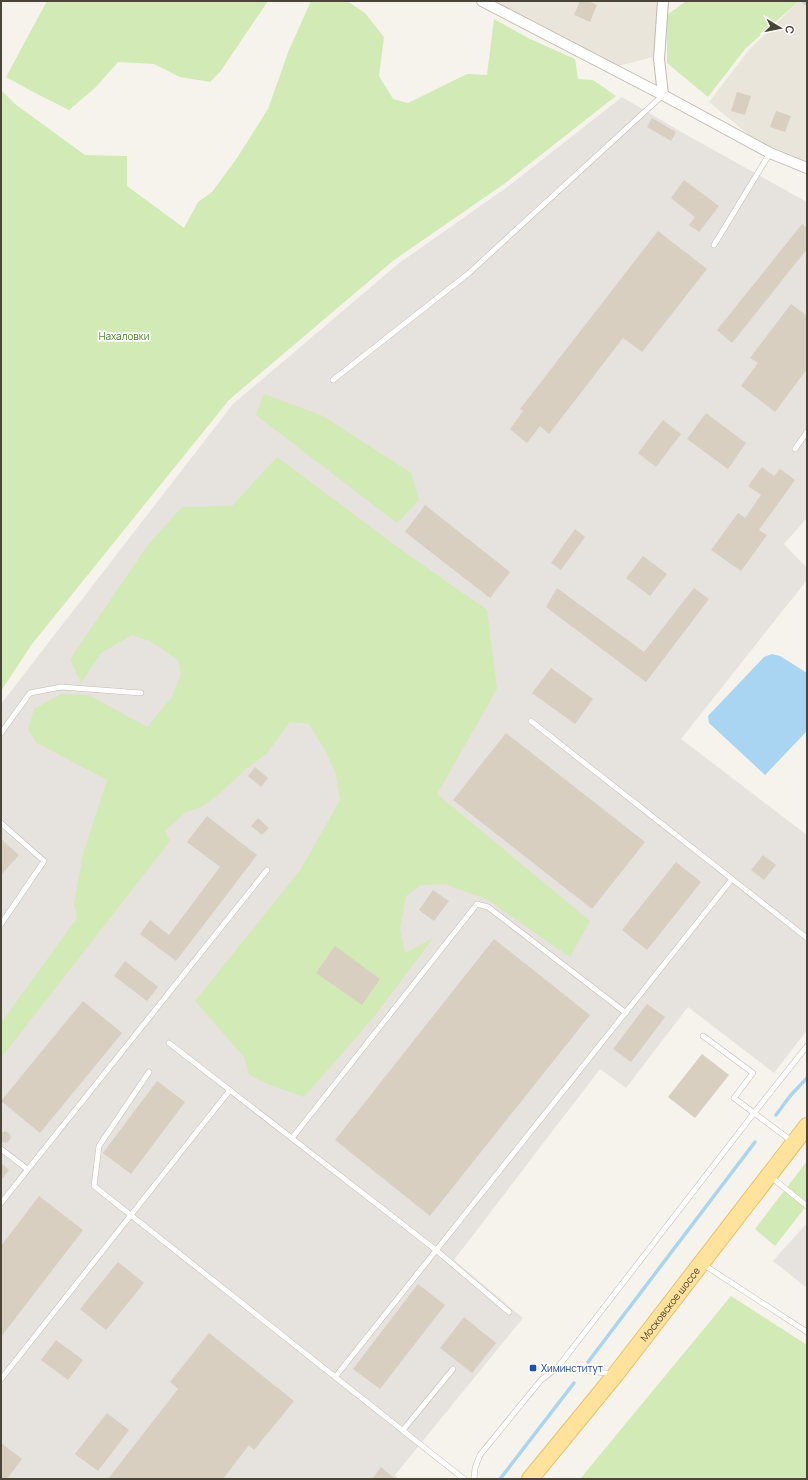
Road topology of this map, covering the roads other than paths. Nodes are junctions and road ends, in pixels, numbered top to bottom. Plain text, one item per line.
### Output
1 (482, 1) edge
2 (663, 1) edge
3 (663, 95) junction
4 (770, 154) junction
5 (807, 168) edge
6 (714, 245) dead end
7 (333, 380) dead end
8 (807, 432) edge
9 (795, 449) dead end
10 (141, 694) dead end
11 (531, 721) dead end
12 (1, 733) edge
13 (1, 823) edge
14 (267, 870) dead end
15 (732, 879) junction
16 (1, 924) edge
17 (807, 938) edge
18 (626, 1012) junction
19 (703, 1036) dead end
20 (169, 1043) dead end
21 (807, 1046) edge
22 (149, 1072) dead end
23 (230, 1090) junction
24 (754, 1113) junction
25 (807, 1126) edge
26 (292, 1138) junction
27 (794, 1143) junction
28 (1, 1149) edge
29 (28, 1169) junction
30 (769, 1175) junction
31 (1, 1203) edge
32 (807, 1206) edge
33 (131, 1215) junction
34 (436, 1250) junction
35 (701, 1263) junction
36 (509, 1312) dead end
37 (807, 1332) edge
38 (558, 1367) junction
39 (453, 1369) dead end
40 (616, 1374) junction
41 (336, 1376) junction
42 (1, 1378) edge
43 (403, 1430) junction
44 (464, 1479) edge
45 (474, 1479) edge
46 (530, 1479) edge

1 - 3 street
2 - 3 street
3 - 4 street
3 - 7 lane
4 - 5 street
4 - 6 lane
8 - 9 lane
10 - 12 lane
11 - 15 lane
13 - 16 lane
14 - 29 lane
15 - 17 lane
15 - 18 lane
18 - 26 lane
18 - 34 lane
19 - 24 lane
20 - 23 lane
21 - 24 lane
22 - 33 lane
23 - 26 lane
23 - 33 lane
24 - 27 lane
24 - 38 lane
25 - 27 main road, Московское шоссе
26 - 34 lane
27 - 30 main road, Московское шоссе
28 - 29 lane
29 - 31 lane
30 - 32 lane
30 - 35 main road, Московское шоссе
33 - 41 lane
33 - 42 lane
34 - 36 lane
34 - 41 lane
35 - 37 lane
35 - 40 main road, Московское шоссе
38 - 40 lane
38 - 45 lane
39 - 43 lane
40 - 46 main road, Московское шоссе
41 - 43 lane
43 - 44 lane

